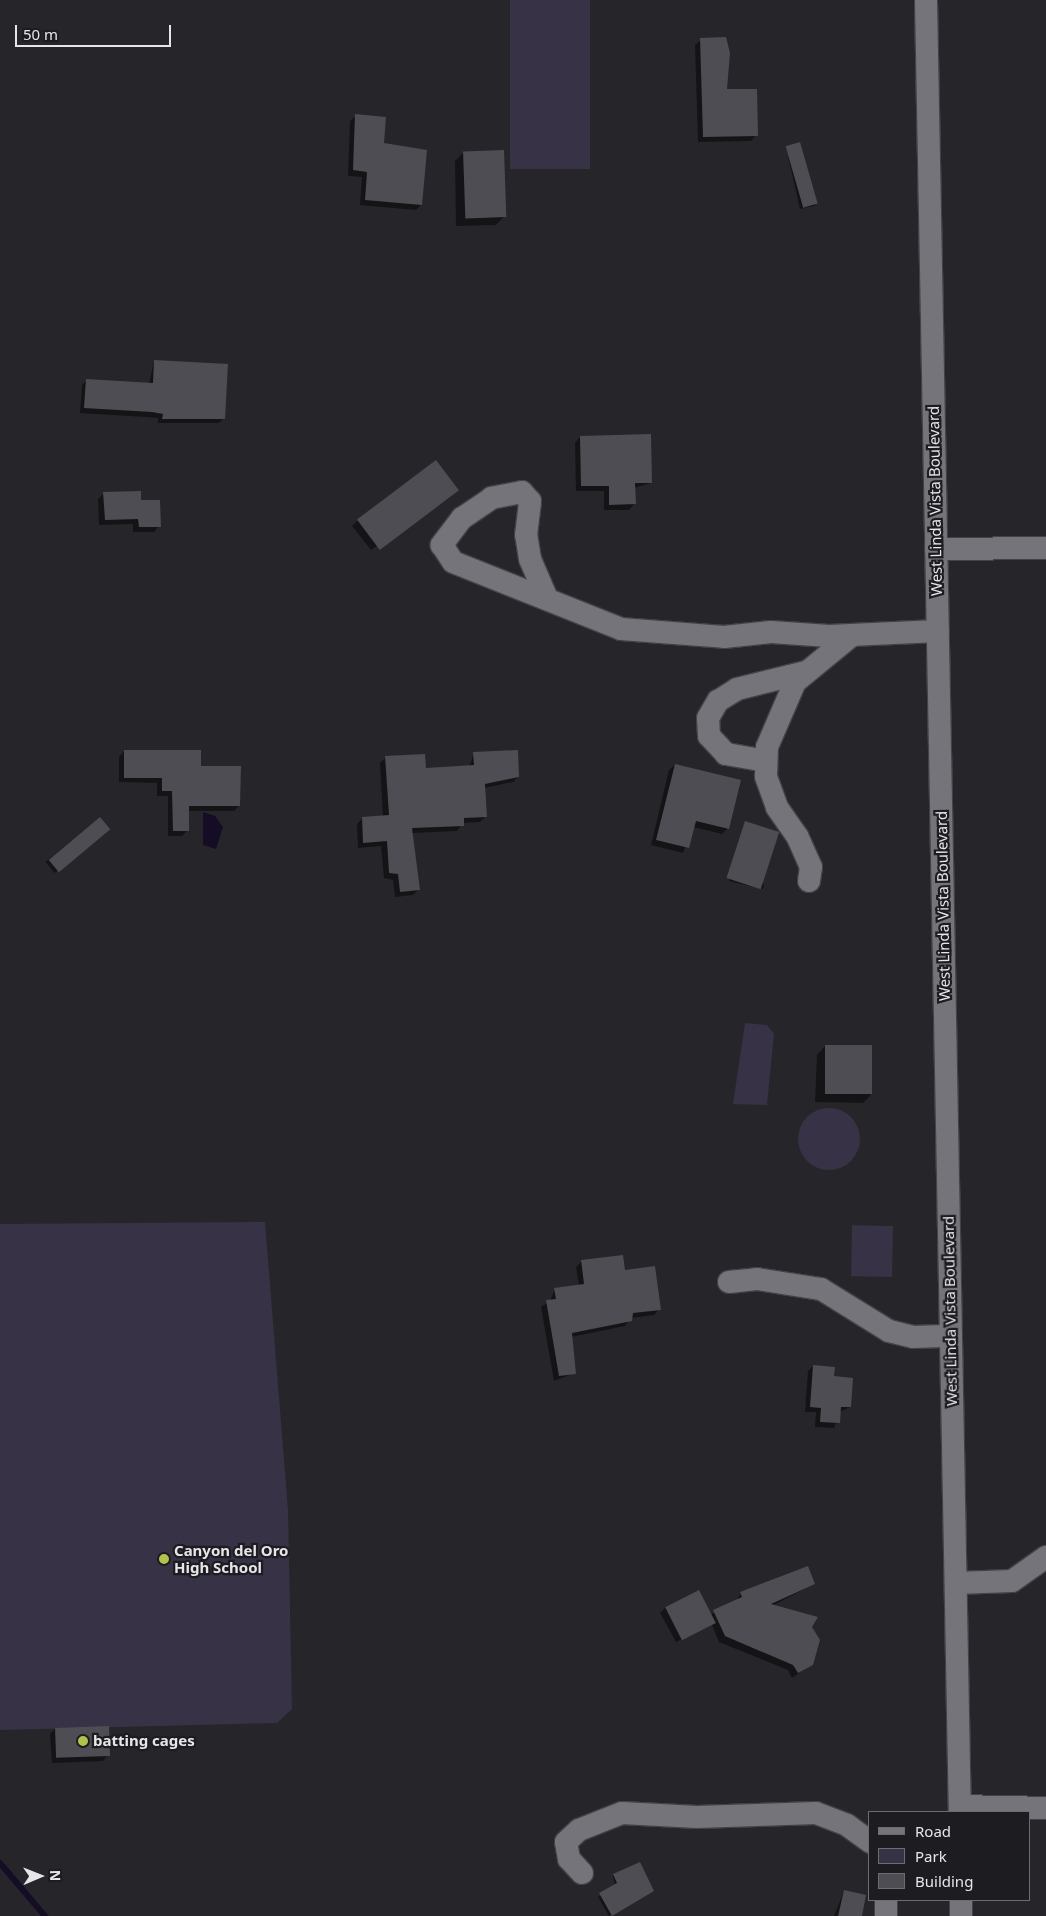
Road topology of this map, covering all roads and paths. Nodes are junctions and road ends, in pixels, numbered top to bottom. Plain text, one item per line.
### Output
1 (926, 0) edge
2 (1046, 548) edge
3 (936, 549) junction
4 (546, 596) junction
5 (938, 631) junction
6 (851, 636) junction
7 (805, 672) junction
8 (766, 761) junction
9 (809, 881) dead end
10 (729, 1282) dead end
11 (951, 1336) junction
12 (1046, 1558) edge
13 (956, 1584) junction
14 (1046, 1808) edge
15 (960, 1809) edge
16 (868, 1841) edge
17 (582, 1874) dead end
18 (886, 1901) edge
19 (961, 1901) edge
20 (886, 1916) edge
21 (961, 1916) edge

1 - 3 street, West Linda Vista Boulevard
2 - 3 street
3 - 5 street, West Linda Vista Boulevard
4 - 4 street
4 - 6 street
5 - 6 street
5 - 11 street, West Linda Vista Boulevard
6 - 7 street
7 - 8 street
7 - 8 street
8 - 9 street
10 - 11 street
11 - 13 street, West Linda Vista Boulevard
12 - 13 street
13 - 15 street, West Linda Vista Boulevard
14 - 15 street
16 - 17 street
18 - 20 street
19 - 21 street

